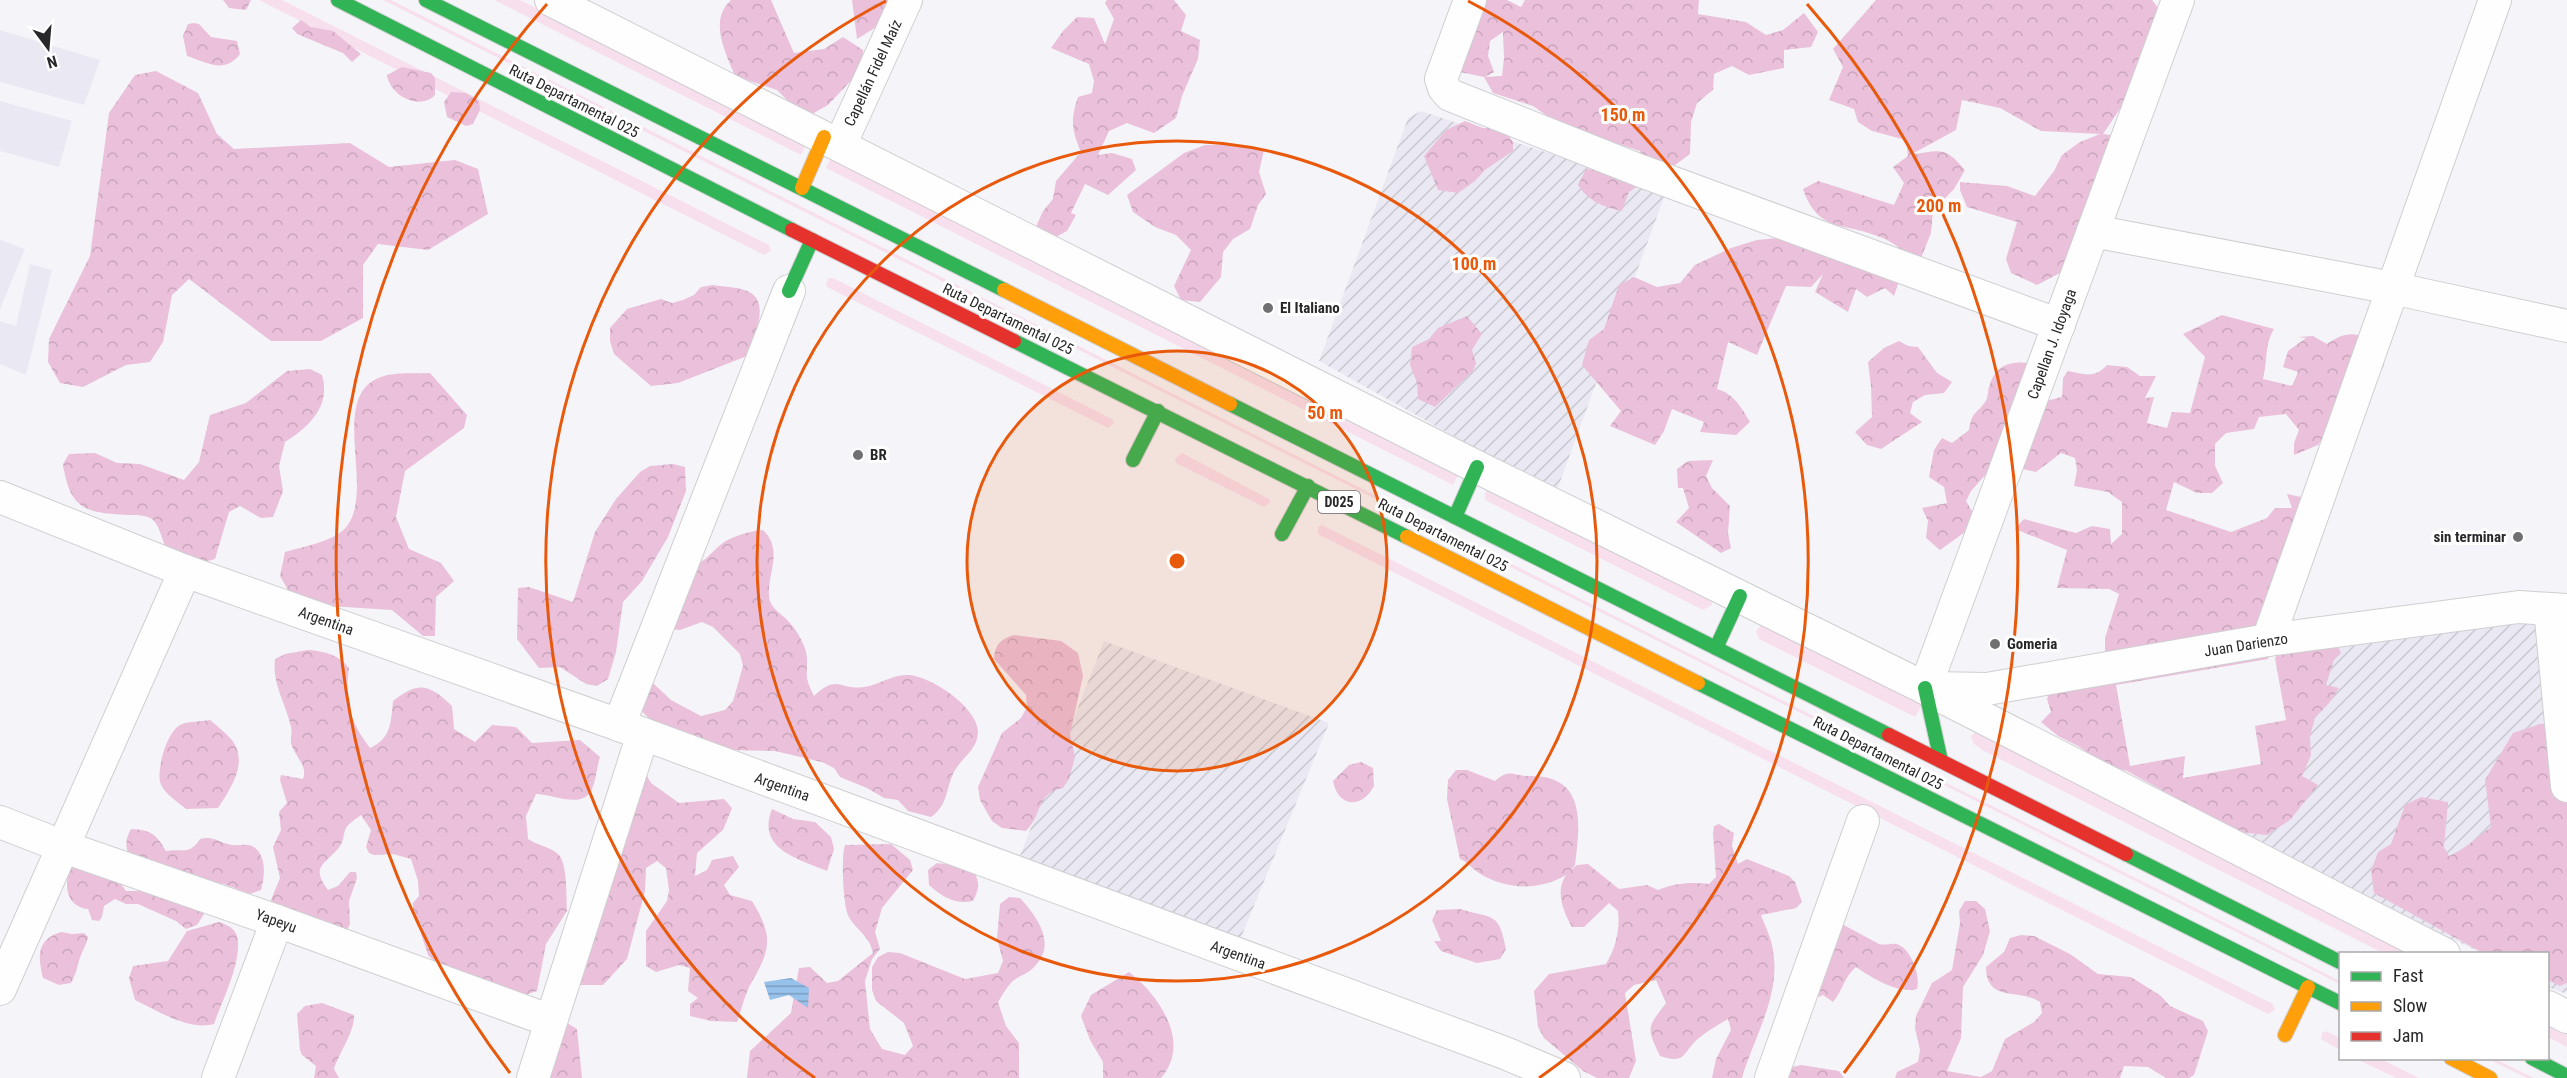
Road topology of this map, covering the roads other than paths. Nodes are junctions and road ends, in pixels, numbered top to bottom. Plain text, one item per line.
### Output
1 (338, 0) edge
2 (426, 0) edge
3 (551, 0) edge
4 (906, 0) edge
5 (1470, 0) edge
6 (2495, 0) edge
7 (2176, 1) edge
8 (832, 141) junction
9 (802, 188) junction
10 (2093, 231) junction
11 (812, 240) junction
12 (2392, 288) junction
13 (789, 291) joint
14 (2059, 325) junction
15 (2567, 326) edge
16 (1158, 411) junction
17 (1133, 460) dead end
18 (1477, 467) junction
19 (1308, 486) junction
20 (0, 497) edge
21 (1455, 517) junction
22 (1282, 534) dead end
23 (185, 571) junction
24 (1740, 596) junction
25 (2558, 610) edge
26 (2268, 640) junction
27 (1716, 648) junction
28 (1925, 688) junction
29 (631, 730) junction
30 (1941, 761) junction
31 (2567, 786) edge
32 (1863, 821) dead end
33 (0, 822) edge
34 (64, 848) junction
35 (277, 921) junction
36 (2440, 952) edge
37 (2339, 961) edge
38 (2308, 987) junction
39 (0, 988) edge
40 (2339, 1002) edge
41 (2549, 1008) edge
42 (2567, 1017) edge
43 (551, 1021) junction
44 (2285, 1035) dead end
45 (2453, 1060) edge
46 (2534, 1060) edge
47 (1499, 1066) edge
48 (2567, 1076) edge
49 (218, 1078) edge
50 (533, 1078) edge
51 (1564, 1078) edge
52 (1771, 1078) edge
53 (2490, 1078) edge

1 - 11 highway, Ruta Departamental 025 / D025
2 - 9 highway, Ruta Departamental 025 / D025
3 - 8 street
4 - 8 street, Capellán Fidel Maíz
5 - 14 street
6 - 12 street
7 - 10 street, Capellan J. Idoyaga
8 - 9 highway
8 - 18 street
9 - 21 highway, Ruta Departamental 025 / D025
10 - 12 street
10 - 14 street, Capellan J. Idoyaga
11 - 13 highway
11 - 16 highway, Ruta Departamental 025 / D025
12 - 15 street
12 - 26 street
13 - 29 street
14 - 28 street, Capellan J. Idoyaga
16 - 17 highway
16 - 19 highway, Ruta Departamental 025 / D025
18 - 21 highway
18 - 24 street
19 - 22 highway
19 - 38 highway, Ruta Departamental 025 / D025
20 - 23 street, Argentina
21 - 27 highway, Ruta Departamental 025 / D025
23 - 29 street, Argentina
23 - 34 street
24 - 27 highway
24 - 28 street
25 - 26 street, Juan Darienzo
25 - 31 street
26 - 28 street, Juan Darienzo
27 - 30 highway, Ruta Departamental 025 / D025
28 - 30 highway
28 - 36 street
29 - 43 street
29 - 47 street, Argentina
30 - 37 highway, Ruta Departamental 025 / D025
32 - 52 street
33 - 34 street, Yapeyu
34 - 35 street, Yapeyu
34 - 39 street
35 - 43 street, Yapeyu
35 - 49 street
38 - 40 highway, Ruta Departamental 025 / D025
38 - 44 highway
41 - 42 street
43 - 50 street
45 - 53 highway
46 - 48 highway
47 - 51 street, Argentina

